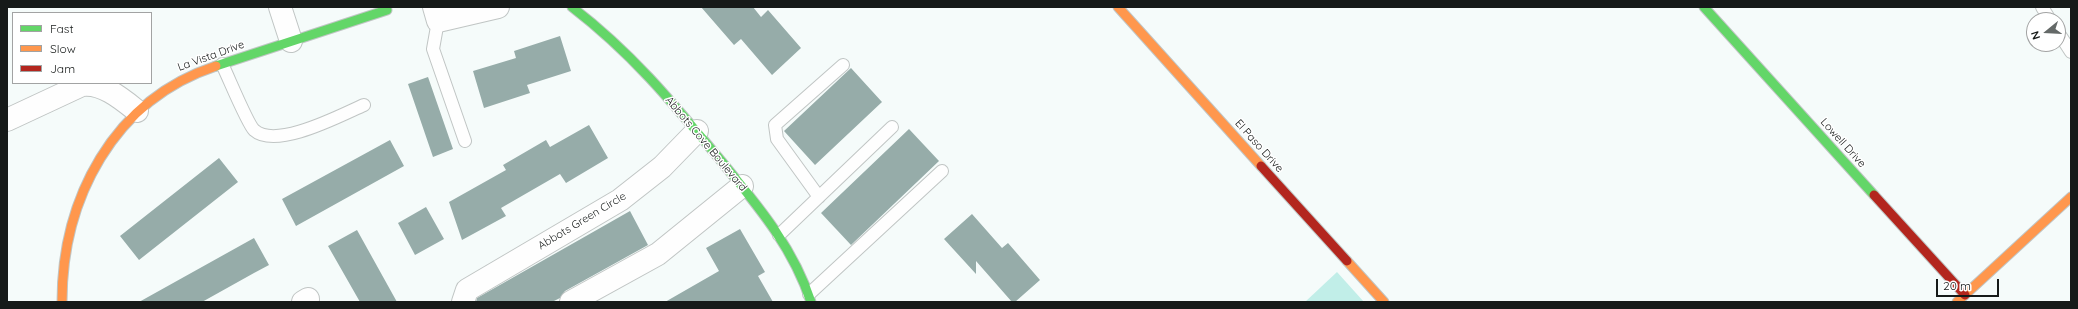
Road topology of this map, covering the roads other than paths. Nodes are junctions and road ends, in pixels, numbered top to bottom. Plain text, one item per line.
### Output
1 (280, 7) edge
2 (498, 7) edge
3 (572, 7) edge
4 (1118, 7) edge
5 (1704, 7) edge
6 (387, 10) dead end
7 (436, 14) edge
8 (291, 41) junction
9 (222, 64) junction
10 (843, 65) dead end
11 (364, 105) dead end
12 (137, 111) junction
13 (7, 120) edge
14 (892, 127) dead end
15 (696, 131) junction
16 (465, 141) dead end
17 (942, 171) dead end
18 (742, 186) junction
19 (819, 197) junction
20 (2071, 197) edge
21 (779, 234) junction
22 (1965, 294) junction
23 (810, 298) edge
24 (62, 302) edge
25 (463, 302) edge
26 (571, 302) edge
27 (1384, 302) edge
28 (1957, 302) edge

1 - 8 street
2 - 7 street
3 - 15 street, Abbots Cove Boulevard
4 - 27 street, El Paso Drive
5 - 22 street, Lowell Drive
6 - 8 street, La Vista Drive
7 - 16 lane
8 - 9 street, La Vista Drive
9 - 11 lane
9 - 12 street, La Vista Drive
10 - 19 lane
12 - 13 street
12 - 24 street, La Vista Drive
14 - 19 lane
15 - 18 street, Abbots Cove Boulevard
15 - 25 street, Abbots Green Circle
17 - 23 lane
18 - 21 street, Abbots Cove Boulevard
18 - 26 street
19 - 21 lane
20 - 22 street
21 - 23 street, Abbots Cove Boulevard
22 - 28 street

